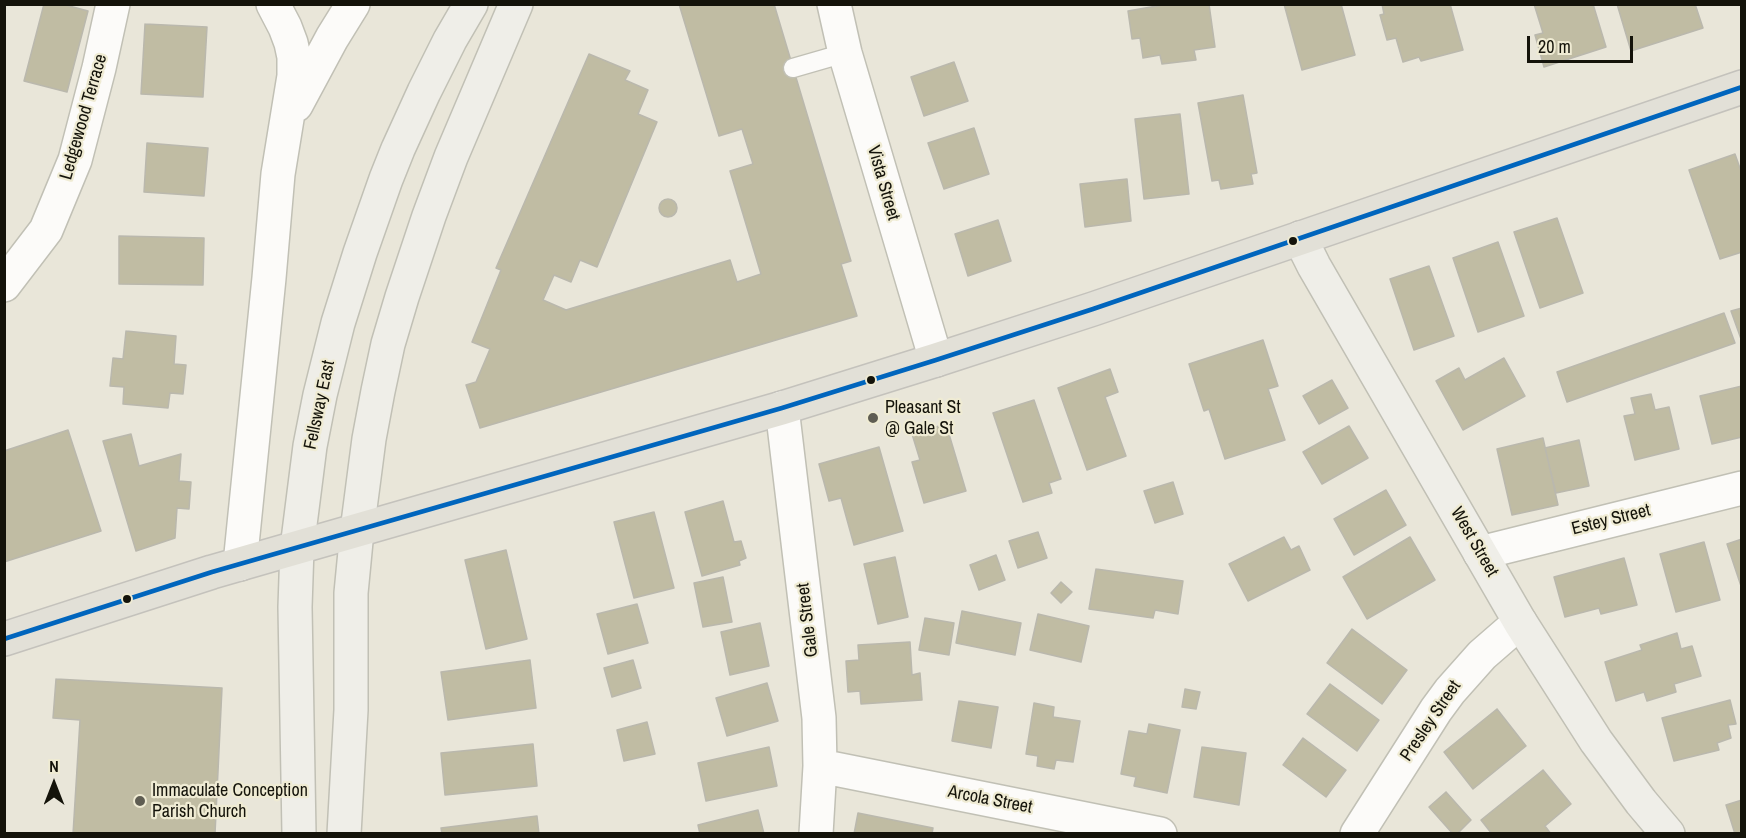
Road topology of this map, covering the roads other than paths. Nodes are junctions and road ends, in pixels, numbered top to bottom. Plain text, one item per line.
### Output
1 (113, 4) edge
2 (273, 4) edge
3 (353, 4) edge
4 (471, 4) edge
5 (516, 4) edge
6 (834, 4) edge
7 (845, 53) junction
8 (793, 68) dead end
9 (1742, 87) edge
10 (287, 120) junction
11 (1300, 238) junction
12 (4, 285) edge
13 (936, 360) junction
14 (782, 408) junction
15 (1742, 488) edge
16 (357, 531) junction
17 (297, 548) junction
18 (1480, 553) junction
19 (240, 564) junction
20 (1520, 622) junction
21 (4, 639) edge
22 (820, 766) junction
23 (299, 834) edge
24 (344, 834) edge
25 (816, 834) edge
26 (1160, 834) edge
27 (1357, 834) edge
28 (1668, 834) edge

1 - 12 street, Ledgewood Terrace
2 - 10 street
3 - 10 street
4 - 17 main road, Fellsway East
5 - 16 main road
6 - 7 street, Vista Street
7 - 8 lane
7 - 13 street, Vista Street
9 - 11 main road
10 - 19 street
11 - 13 main road
11 - 18 main road, West Street
13 - 14 main road
14 - 16 main road
14 - 22 street, Gale Street
15 - 18 street, Estey Street
16 - 17 main road
16 - 24 main road
17 - 19 main road
17 - 23 main road, Fellsway East
18 - 20 main road, West Street
19 - 21 main road
20 - 27 street, Presley Street
20 - 28 main road, West Street
22 - 25 street, Gale Street
22 - 26 street, Arcola Street

